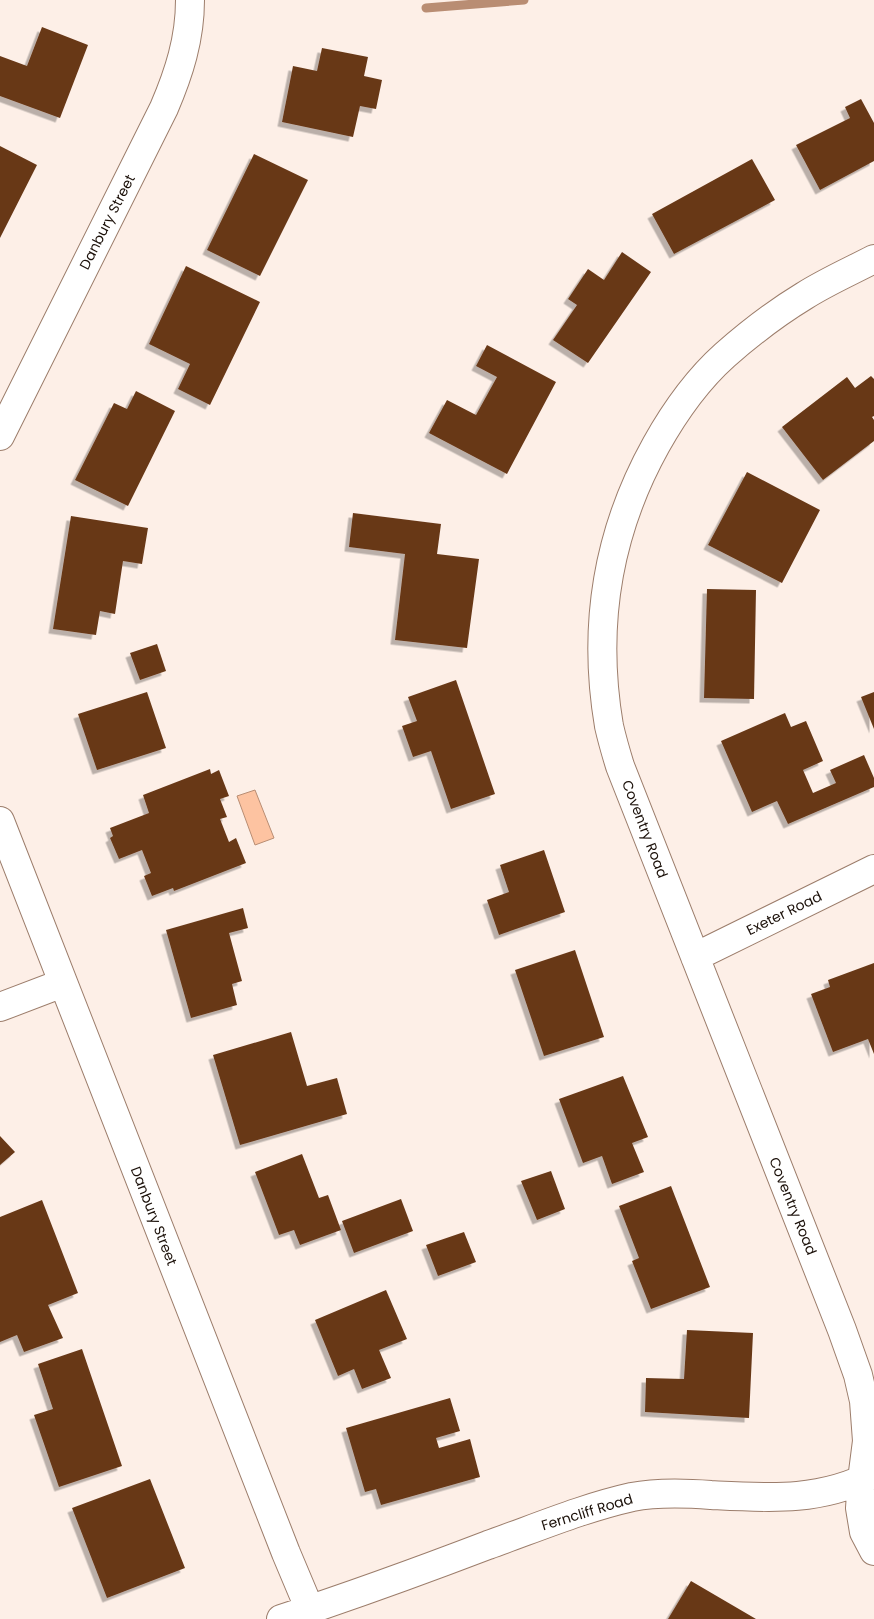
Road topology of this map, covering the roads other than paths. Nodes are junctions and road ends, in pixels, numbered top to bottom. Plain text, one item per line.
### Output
1 (190, 0) edge
2 (874, 258) edge
3 (0, 436) edge
4 (0, 821) edge
5 (874, 869) edge
6 (695, 957) junction
7 (63, 983) junction
8 (0, 1007) edge
9 (868, 1477) edge
10 (874, 1551) edge
11 (310, 1610) junction
12 (282, 1619) edge

1 - 3 street, Danbury Street
2 - 6 street, Coventry Road
4 - 7 street, Danbury Street
5 - 6 street, Exeter Road
6 - 9 street, Coventry Road
7 - 8 street
7 - 11 street, Danbury Street
9 - 10 street
9 - 11 street, Ferncliff Road
11 - 12 street, Ferncliff Road

